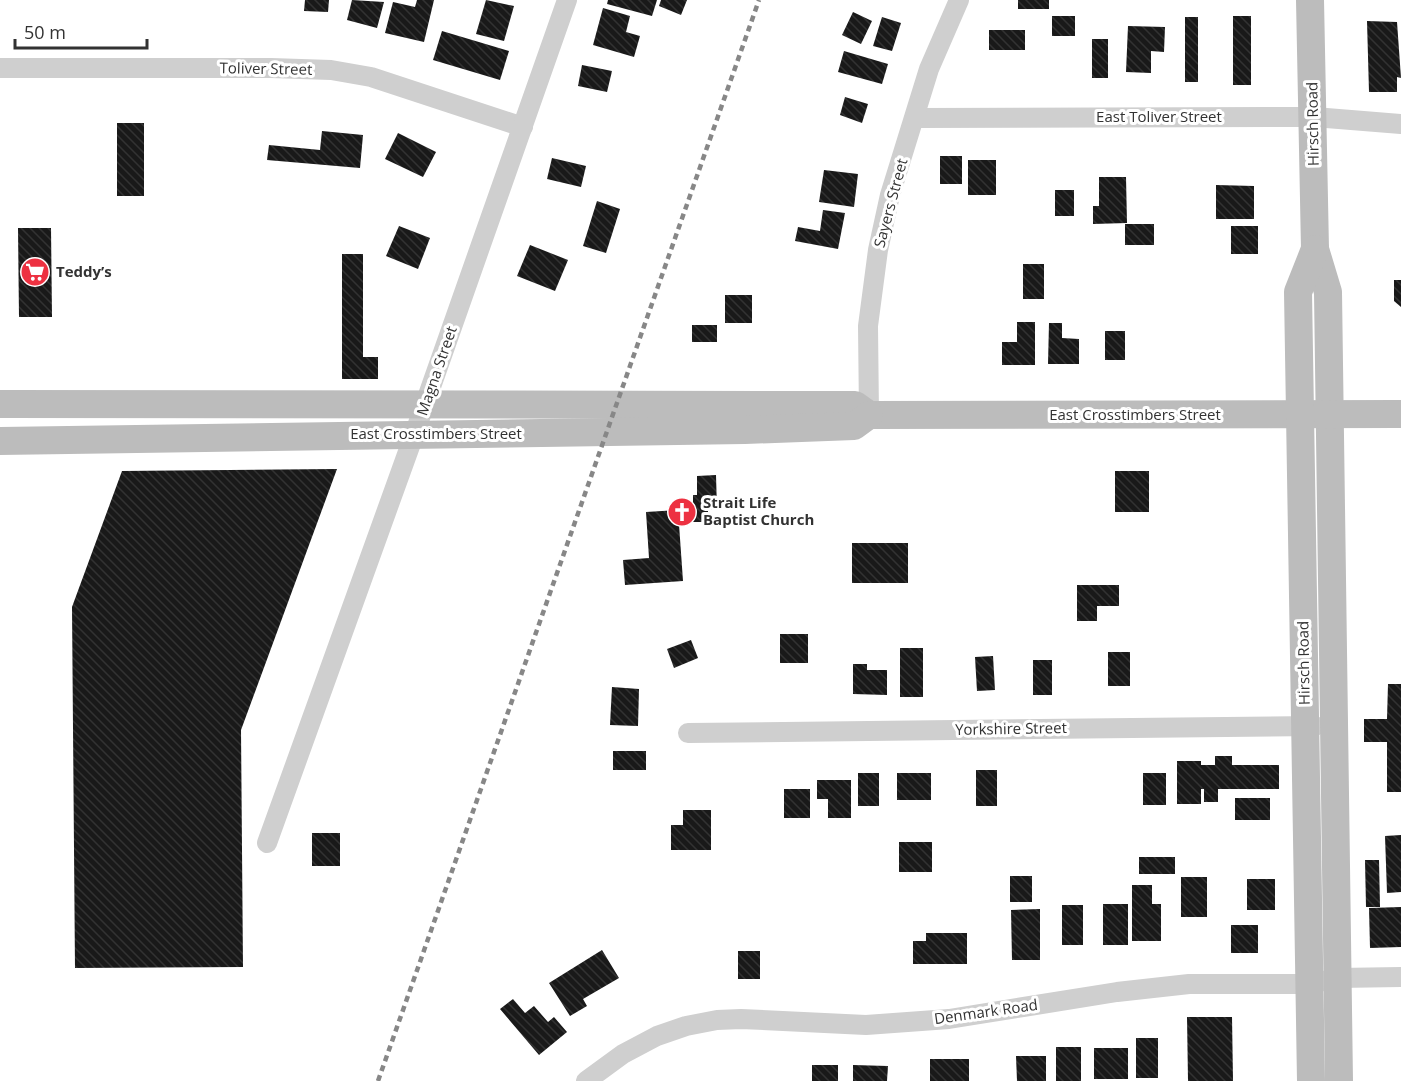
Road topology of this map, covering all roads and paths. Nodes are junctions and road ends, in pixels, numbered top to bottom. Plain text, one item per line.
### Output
1 (567, 0) edge
2 (959, 0) edge
3 (1310, 0) edge
4 (0, 68) edge
5 (1314, 117) junction
6 (916, 118) junction
7 (1401, 124) edge
8 (523, 127) junction
9 (1315, 249) junction
10 (0, 404) edge
11 (424, 406) junction
12 (1301, 414) junction
13 (1330, 414) junction
14 (1401, 414) edge
15 (869, 415) junction
16 (414, 435) junction
17 (0, 441) edge
18 (1305, 726) junction
19 (1334, 726) junction
20 (688, 733) dead end
21 (267, 843) dead end
22 (1401, 977) edge
23 (1338, 978) junction
24 (1309, 984) junction
25 (586, 1081) edge
26 (1311, 1081) edge
27 (1339, 1081) edge

1 - 8 street, Magna Street
2 - 6 street, Sayers Street
3 - 5 main road, Hirsch Road
4 - 8 street, Toliver Street
5 - 6 street, East Toliver Street
5 - 7 street, East Toliver Street
5 - 9 main road, Hirsch Road
6 - 15 street, Sayers Street
8 - 11 street, Magna Street
9 - 12 main road, Hirsch Road
9 - 13 main road, Hirsch Road
10 - 11 main road, East Crosstimbers Street
11 - 15 main road, East Crosstimbers Street
11 - 16 street, Magna Street
12 - 13 main road, East Crosstimbers Street
12 - 15 main road, East Crosstimbers Street
12 - 18 main road, Hirsch Road
13 - 14 main road, East Crosstimbers Street
13 - 19 main road, Hirsch Road
15 - 16 main road, East Crosstimbers Street
16 - 17 main road, East Crosstimbers Street
16 - 21 street, Magna Street
18 - 19 street, Yorkshire Street
18 - 20 street, Yorkshire Street
18 - 24 main road, Hirsch Road
19 - 23 main road, Hirsch Road
22 - 23 street, Denmark Road
23 - 24 street, Denmark Road
23 - 27 main road, Hirsch Road
24 - 25 street, Denmark Road
24 - 26 main road, Hirsch Road

